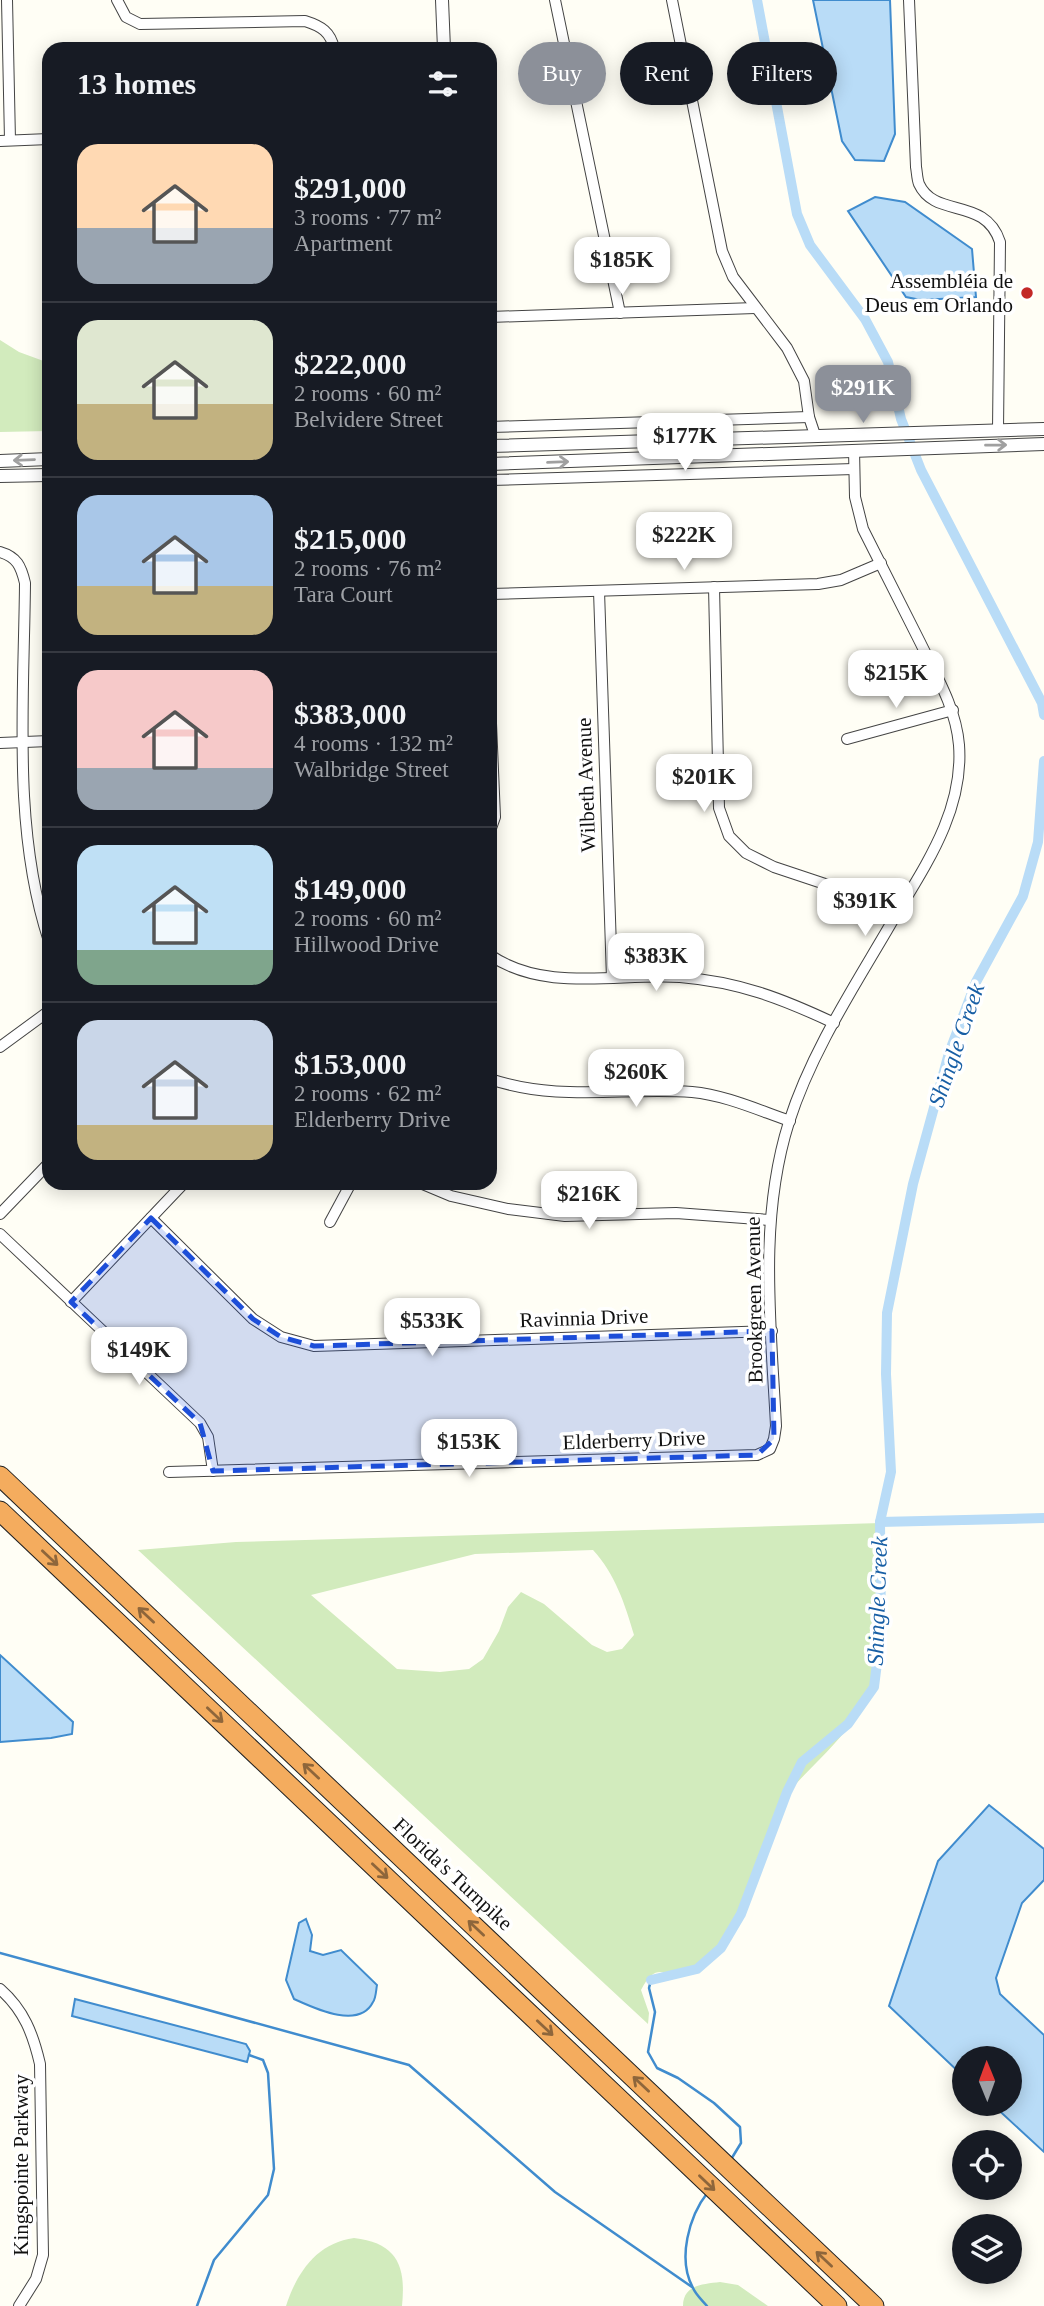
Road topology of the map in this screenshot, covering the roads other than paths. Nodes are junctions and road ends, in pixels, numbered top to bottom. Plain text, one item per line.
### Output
1 (7, 0) edge
2 (117, 0) edge
3 (442, 0) edge
4 (555, 0) edge
5 (672, 0) edge
6 (909, 0) edge
7 (333, 42) edge
8 (444, 42) edge
9 (42, 139) edge
10 (5, 141) edge
11 (755, 308) junction
12 (620, 313) junction
13 (497, 317) edge
14 (809, 417) junction
15 (497, 427) edge
16 (1044, 429) edge
17 (998, 430) junction
18 (914, 432) junction
19 (815, 435) junction
20 (1044, 444) edge
21 (497, 446) edge
22 (854, 450) junction
23 (692, 457) junction
24 (42, 459) edge
25 (0, 461) edge
26 (497, 464) edge
27 (854, 469) junction
28 (42, 475) edge
29 (0, 476) edge
30 (497, 480) edge
31 (0, 552) edge
32 (881, 563) junction
33 (714, 587) junction
34 (599, 591) junction
35 (497, 594) edge
36 (953, 710) junction
37 (847, 739) dead end
38 (42, 741) edge
39 (24, 742) junction
40 (0, 743) edge
41 (895, 918) junction
42 (42, 920) edge
43 (497, 958) edge
44 (612, 978) junction
45 (42, 1016) edge
46 (834, 1023) junction
47 (0, 1047) edge
48 (497, 1081) edge
49 (790, 1121) junction
50 (42, 1170) edge
51 (177, 1190) edge
52 (347, 1190) edge
53 (437, 1190) edge
54 (0, 1214) edge
55 (151, 1218) junction
56 (770, 1220) junction
57 (330, 1222) dead end
58 (0, 1234) edge
59 (71, 1302) junction
60 (772, 1331) junction
61 (764, 1454) joint
62 (213, 1471) junction
63 (169, 1472) dead end
64 (0, 1476) edge
65 (0, 1511) edge
66 (0, 1989) edge
67 (19, 2306) edge
68 (837, 2306) edge
69 (874, 2306) edge

1 - 10 street
2 - 7 street
3 - 8 street
4 - 12 street
5 - 11 street
6 - 17 street
9 - 10 street
11 - 12 street
11 - 14 street
12 - 13 street
14 - 15 street
14 - 19 street
16 - 17 street
17 - 18 street
18 - 19 street
18 - 22 street
19 - 21 street
19 - 23 street
22 -> 20 street
22 - 23 street
22 - 27 street, Brookgreen Avenue
26 -> 23 street
24 -> 25 street
27 - 30 street
27 - 32 street, Brookgreen Avenue
28 - 29 street
31 - 39 street
32 - 33 street
32 - 36 street, Brookgreen Avenue
33 - 34 street
33 - 41 street
34 - 35 street
34 - 44 street, Wilbeth Avenue
36 - 37 street
36 - 41 street, Brookgreen Avenue
38 - 39 street
39 - 40 street
39 - 42 street
41 - 46 street, Brookgreen Avenue
43 - 44 street
44 - 46 street
45 - 47 street
46 - 49 street, Brookgreen Avenue
48 - 49 street
49 - 56 street, Brookgreen Avenue
50 - 54 street
51 - 55 street
52 - 57 street
53 - 56 street
55 - 59 street
55 - 60 street, Ravinnia Drive
56 - 60 street, Brookgreen Avenue
58 - 59 street
59 - 62 street
60 - 61 street, Brookgreen Avenue
61 - 62 street, Elderberry Drive
62 - 63 street, Elderberry Drive
69 -> 64 highway, Florida's Turnpike
65 -> 68 highway
66 - 67 street, Kingspointe Parkway

